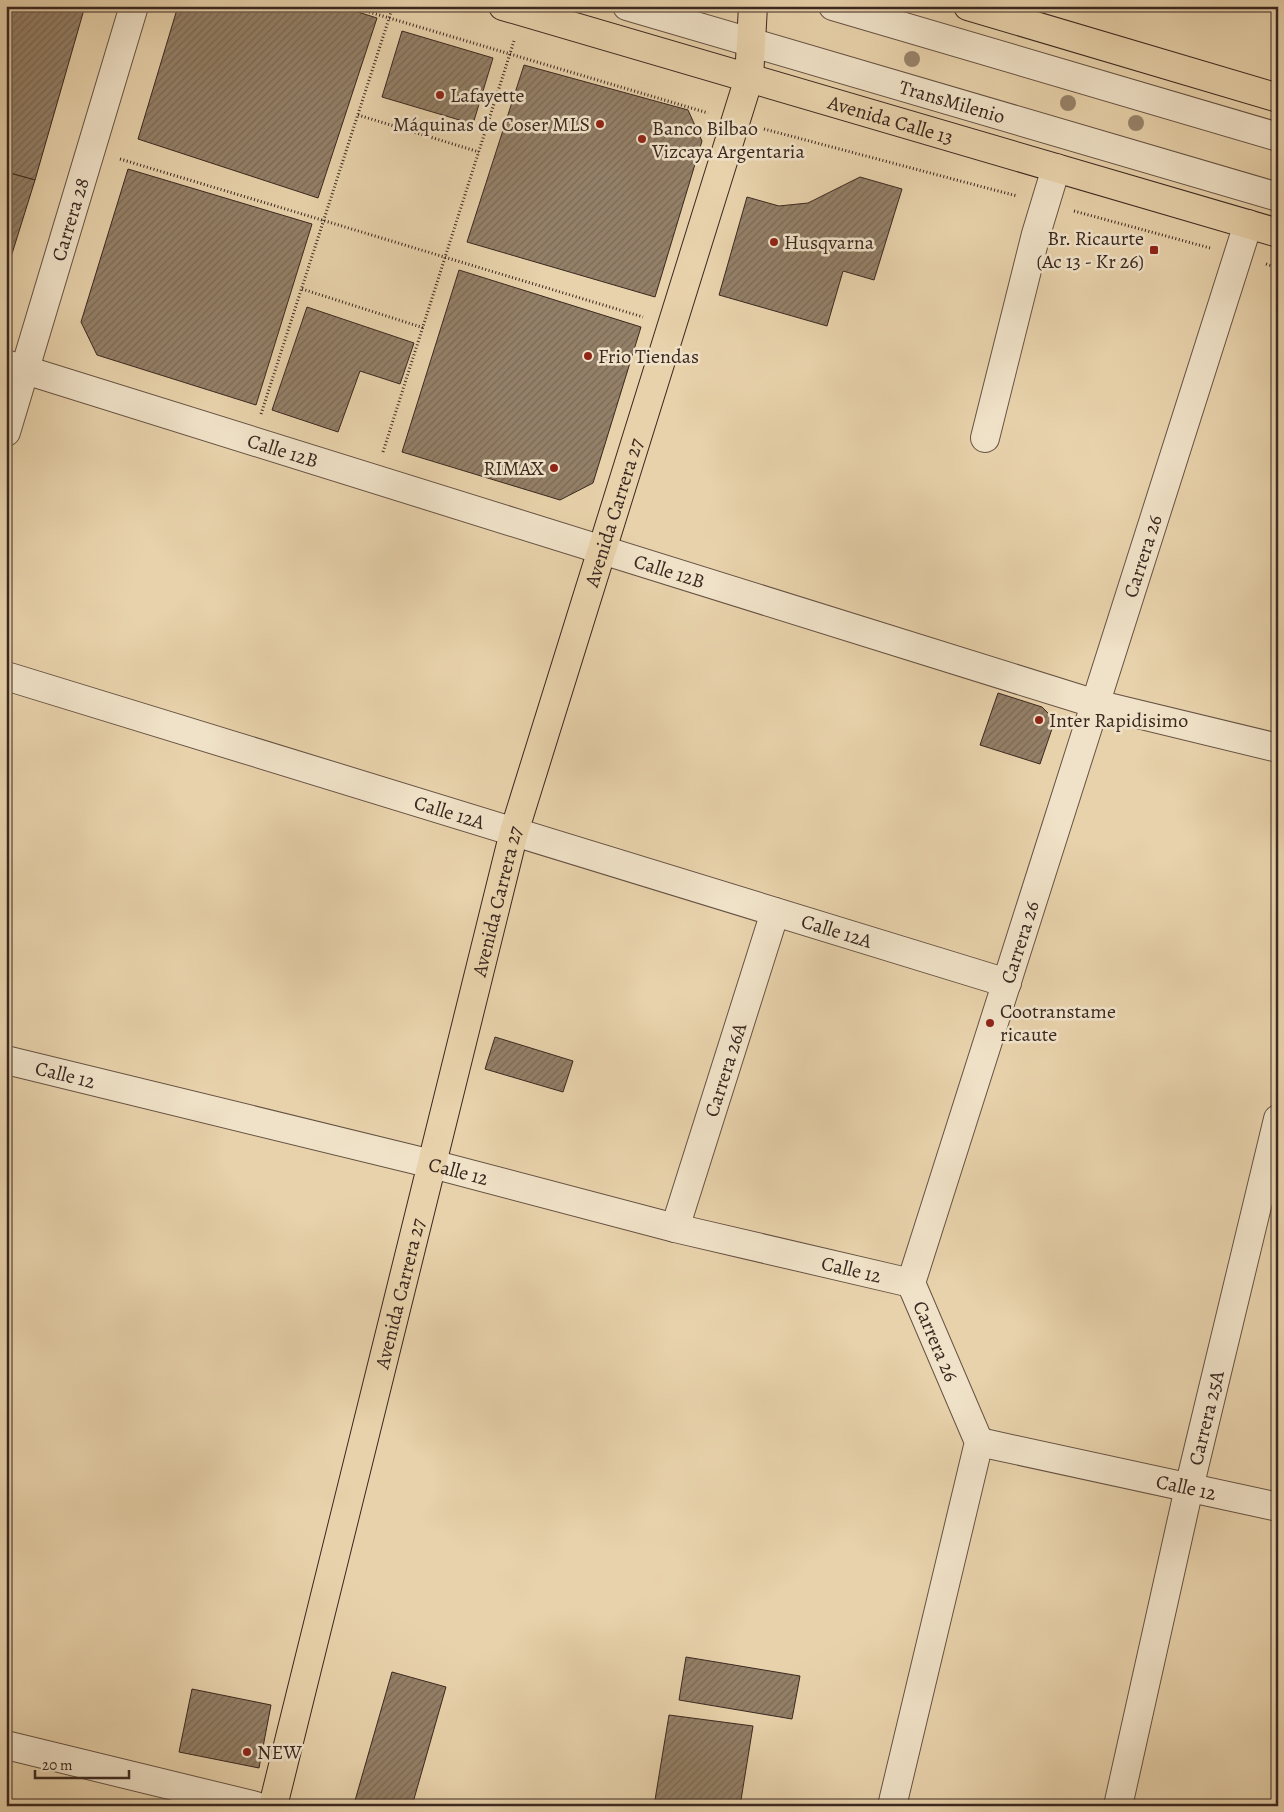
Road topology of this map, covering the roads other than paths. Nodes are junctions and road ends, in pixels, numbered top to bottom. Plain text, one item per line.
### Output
1 (134, 6) edge
2 (627, 6) edge
3 (753, 6) edge
4 (833, 6) edge
5 (968, 6) edge
6 (513, 9) edge
7 (751, 42) junction
8 (749, 78) junction
9 (1278, 98) edge
10 (1278, 136) edge
11 (1056, 168) junction
12 (1278, 196) edge
13 (1248, 224) junction
14 (1278, 233) edge
15 (15, 367) edge
16 (6, 432) edge
17 (984, 438) dead end
18 (602, 550) junction
19 (6, 676) edge
20 (1096, 704) junction
21 (1278, 748) edge
22 (514, 832) junction
23 (775, 912) junction
24 (1007, 983) junction
25 (6, 1060) edge
26 (1278, 1119) edge
27 (432, 1164) junction
28 (675, 1228) junction
29 (911, 1283) junction
30 (979, 1442) junction
31 (1188, 1488) junction
32 (1278, 1507) edge
33 (6, 1745) edge
34 (256, 1806) edge
35 (273, 1806) edge
36 (892, 1806) edge
37 (1118, 1806) edge

1 - 15 street, Carrera 28
2 - 7 street, TransMilenio
3 - 7 main road, Avenida Carrera 27
4 - 10 street
5 - 9 main road
6 - 8 main road, Avenida Calle 13
7 - 8 main road, Avenida Carrera 27
7 - 12 street, TransMilenio
8 - 11 main road, Avenida Calle 13
8 - 18 main road, Avenida Carrera 27
11 - 13 main road, Avenida Calle 13
11 - 17 street
13 - 14 main road, Avenida Calle 13
13 - 20 street, Carrera 26
15 - 16 street, Carrera 28
15 - 18 street, Calle 12B
18 - 20 street, Calle 12B
18 - 22 main road, Avenida Carrera 27
19 - 22 street, Calle 12A
20 - 21 street, Calle 12B
20 - 24 street, Carrera 26
22 - 23 street, Calle 12A
22 - 27 main road, Avenida Carrera 27
23 - 24 street, Calle 12A
23 - 28 street, Carrera 26A
24 - 29 street, Carrera 26
25 - 27 street, Calle 12
26 - 31 street, Carrera 25A
27 - 28 street, Calle 12
27 - 35 main road, Avenida Carrera 27
28 - 29 street, Calle 12
29 - 30 street, Carrera 26
30 - 31 street, Calle 12
30 - 36 street
31 - 32 street, Calle 12
31 - 37 street, Carrera 25A
33 - 34 street

